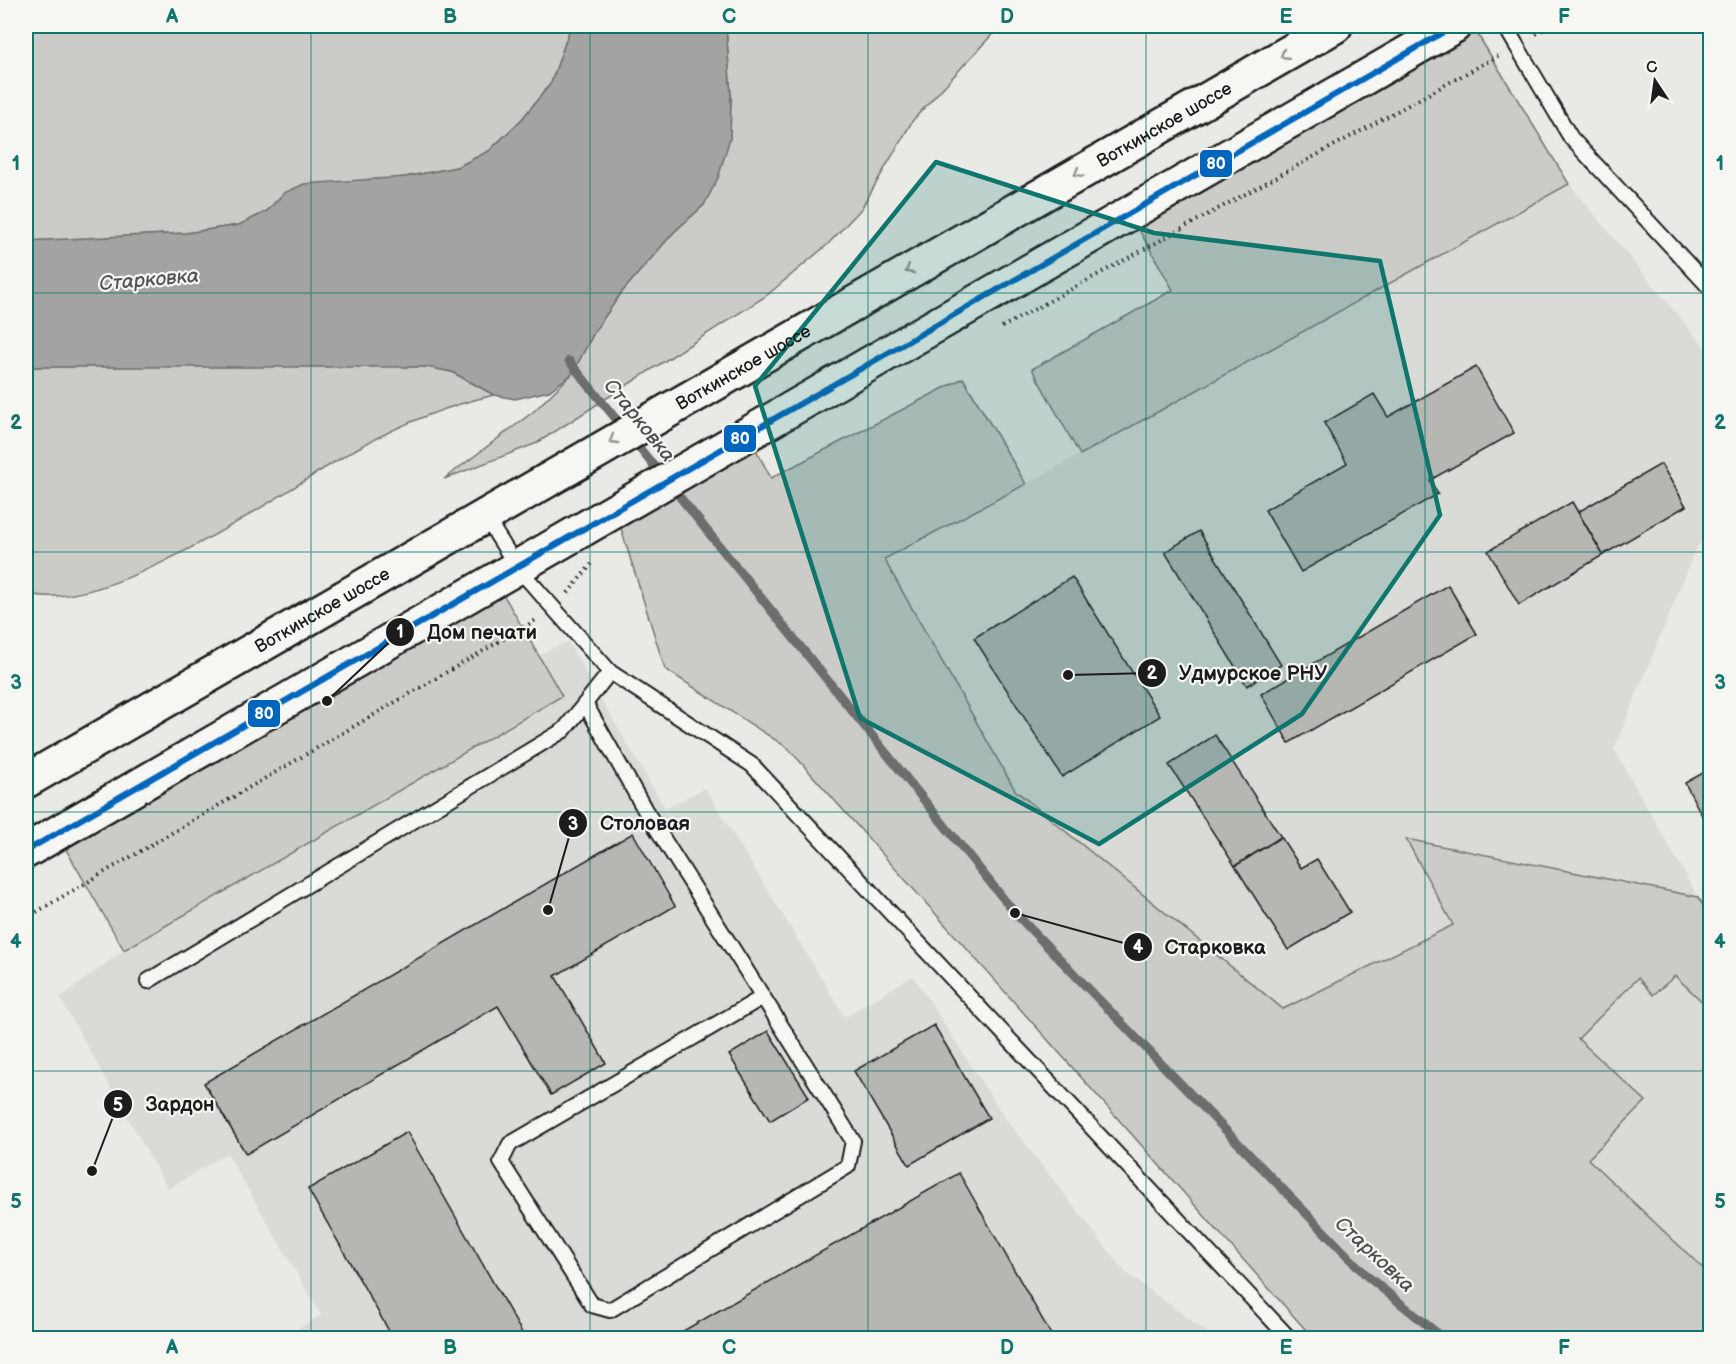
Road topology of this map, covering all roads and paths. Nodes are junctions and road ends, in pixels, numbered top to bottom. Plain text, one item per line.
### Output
1 (1335, 26) edge
2 (1454, 26) edge
3 (1505, 26) edge
4 (1549, 26) edge
5 (1517, 46) junction
6 (1710, 288) edge
7 (996, 330) dead end
8 (484, 514) junction
9 (597, 558) dead end
10 (517, 567) junction
11 (555, 609) junction
12 (610, 672) junction
13 (586, 705) junction
14 (26, 781) edge
15 (26, 851) edge
16 (26, 918) edge
17 (148, 981) dead end
18 (763, 997) junction
19 (1289, 1338) edge

1 -> 8 main road, Воткинское шоссе
2 - 10 main road
3 - 5 lane
4 - 5 path
5 - 6 lane
5 - 7 path
8 - 10 lane
8 - 14 main road, Воткинское шоссе
9 - 11 path
10 - 11 lane
10 - 15 main road
11 - 12 lane
11 - 16 path
12 - 13 lane
12 - 19 lane
13 - 17 lane
13 - 18 lane
18 - 18 lane

